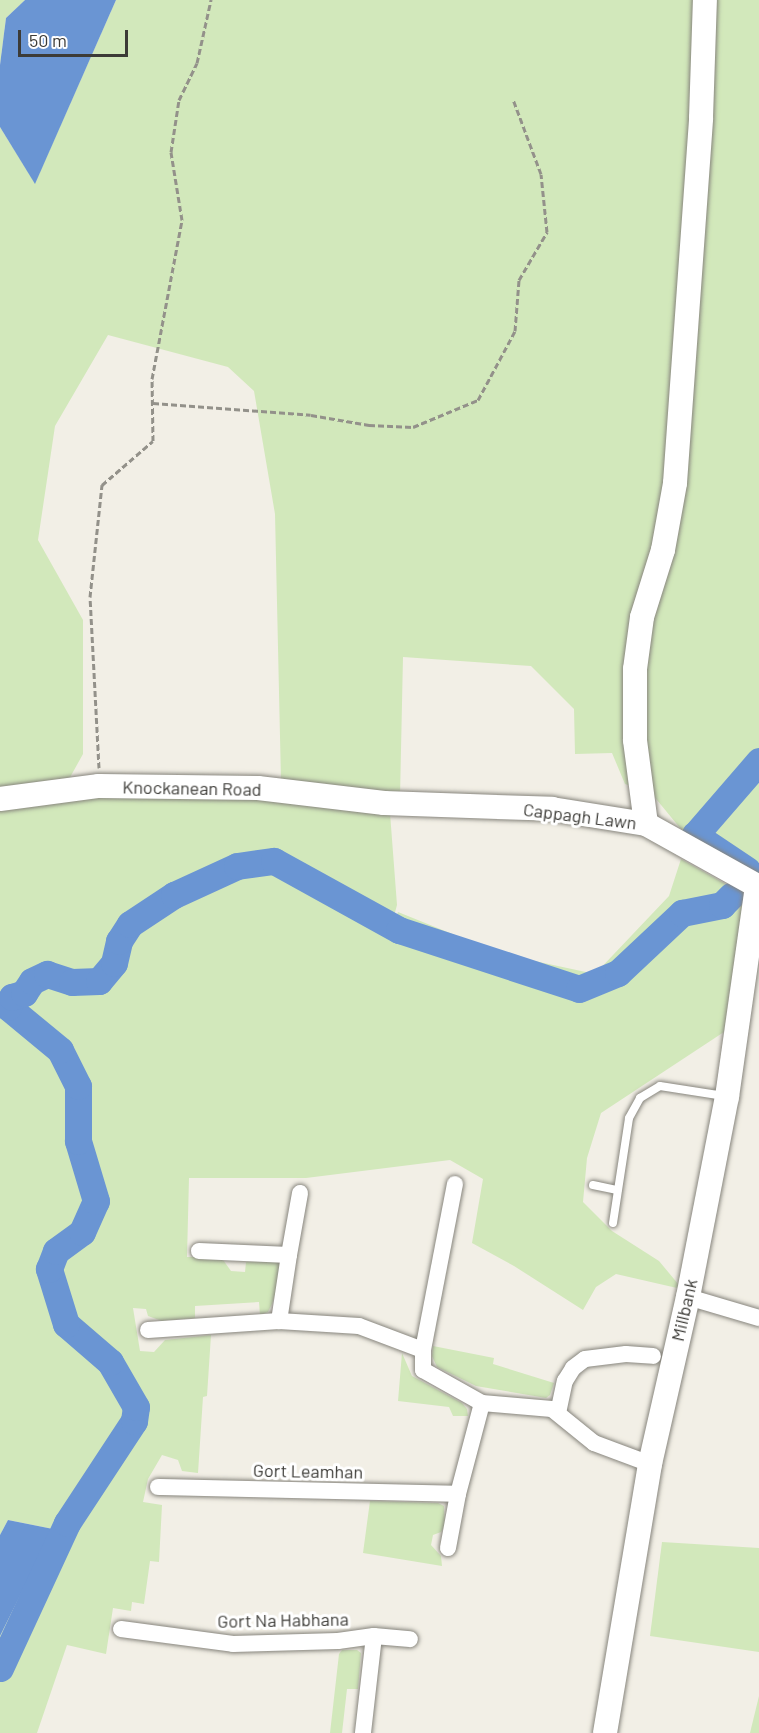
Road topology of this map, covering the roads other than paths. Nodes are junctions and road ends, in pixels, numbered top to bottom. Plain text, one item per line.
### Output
1 (705, 0) edge
2 (0, 799) edge
3 (384, 804) joint
4 (646, 824) junction
5 (758, 887) edge
6 (727, 1097) junction
7 (454, 1184) dead end
8 (593, 1185) dead end
9 (618, 1190) junction
10 (300, 1193) dead end
11 (613, 1223) dead end
12 (199, 1251) dead end
13 (289, 1255) junction
14 (688, 1297) junction
15 (759, 1318) edge
16 (279, 1321) junction
17 (148, 1330) dead end
18 (423, 1350) junction
19 (653, 1356) dead end
20 (482, 1403) junction
21 (558, 1413) junction
22 (650, 1464) junction
23 (158, 1487) dead end
24 (458, 1494) junction
25 (448, 1548) dead end
26 (121, 1629) dead end
27 (374, 1636) junction
28 (410, 1639) dead end
29 (363, 1733) edge
30 (605, 1733) edge

1 - 4 street
2 - 3 street, Knockanean Road
3 - 4 street, Cappagh Lawn
4 - 5 street, Cappagh Lawn
5 - 6 street, Millbank
6 - 9 lane
6 - 14 street, Millbank
7 - 18 street
8 - 9 lane
9 - 11 lane
10 - 13 street
12 - 13 street
13 - 16 street
14 - 15 street
14 - 22 street, Millbank
16 - 17 street
16 - 18 street
18 - 20 street
19 - 21 street
20 - 21 street
20 - 24 street
21 - 22 street
22 - 30 street, Millbank
23 - 24 street, Gort Leamhan
24 - 25 street
26 - 27 street, Gort Na Habhana
27 - 28 street, Gort Na Habhana
27 - 29 street, Gort Na Habhana

